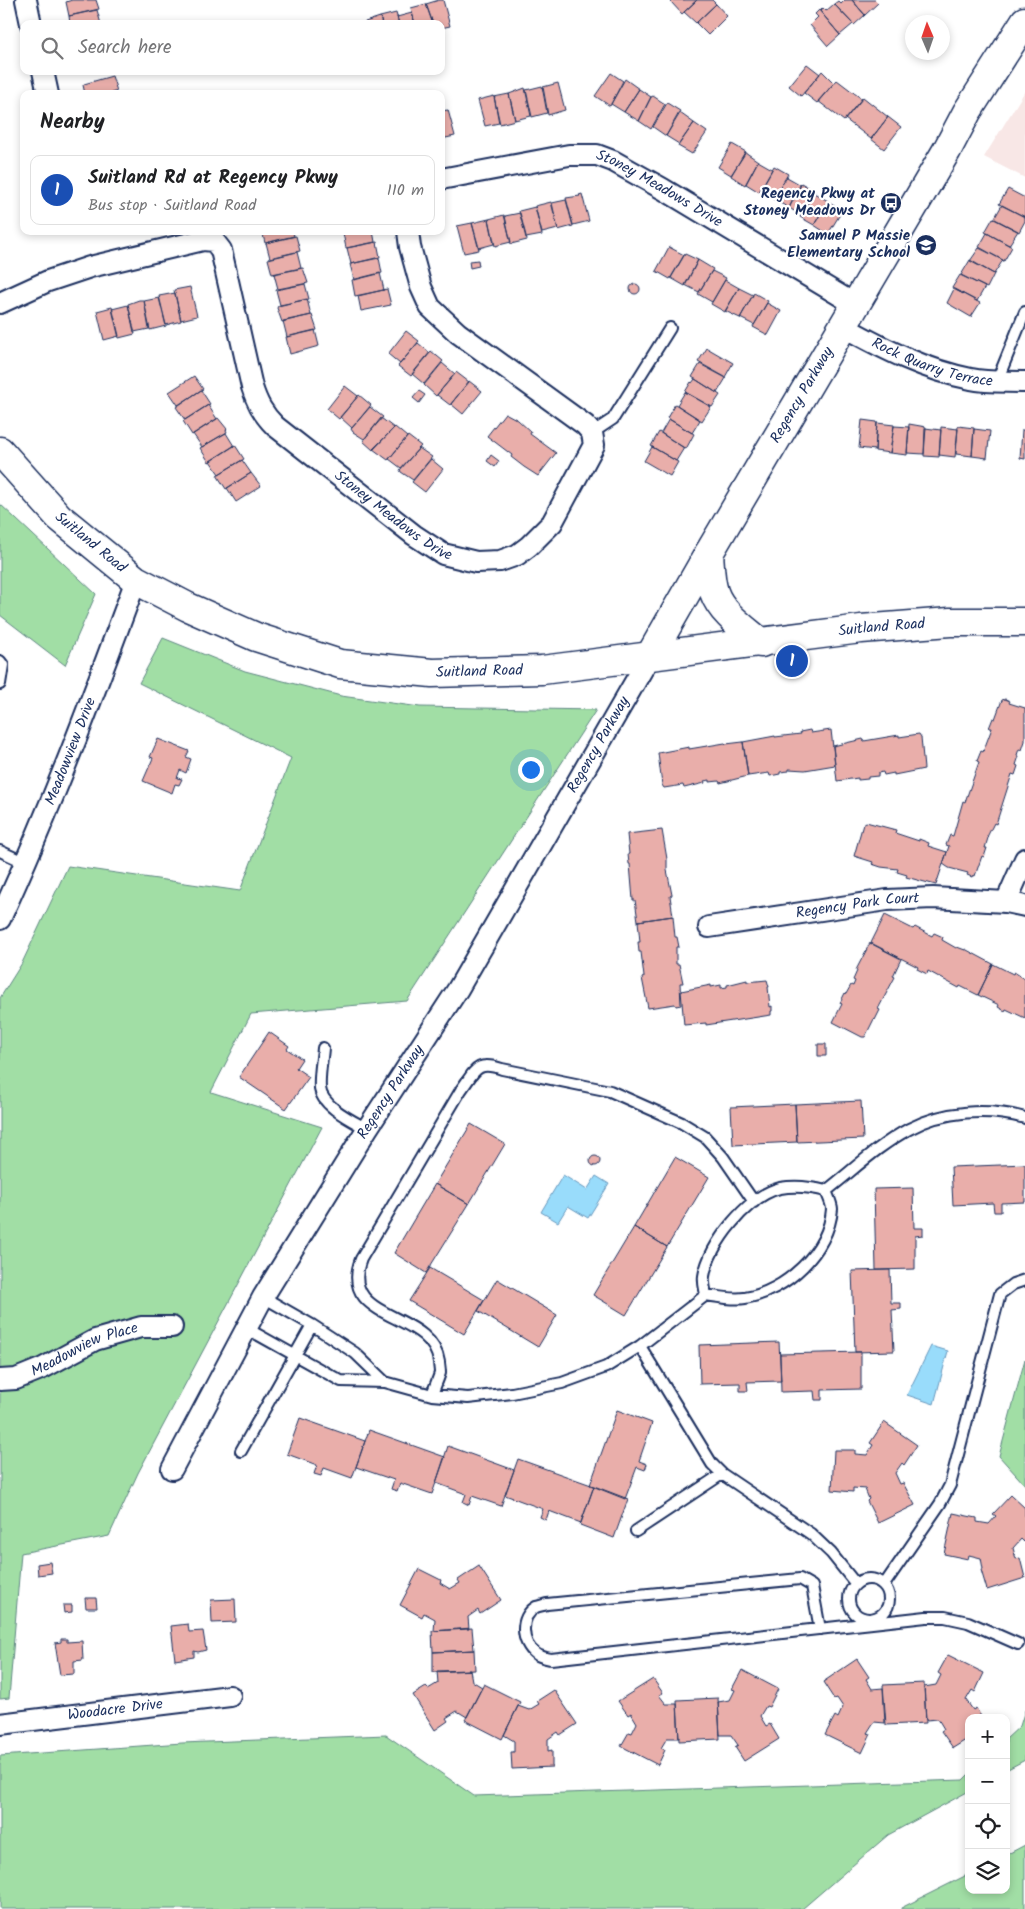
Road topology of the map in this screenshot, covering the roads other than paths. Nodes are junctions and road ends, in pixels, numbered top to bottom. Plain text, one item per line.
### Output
1 (26, 0) edge
2 (30, 20) edge
3 (1025, 20) edge
4 (44, 75) edge
5 (47, 90) edge
6 (445, 178) edge
7 (409, 235) edge
8 (0, 303) edge
9 (1025, 312) edge
10 (850, 316) junction
11 (670, 328) dead end
12 (997, 381) junction
13 (1025, 382) edge
14 (592, 433) junction
15 (0, 452) edge
16 (709, 553) junction
17 (136, 580) junction
18 (1025, 622) edge
19 (761, 643) junction
20 (650, 656) junction
21 (0, 661) edge
22 (0, 684) edge
23 (0, 851) edge
24 (1025, 859) edge
25 (26, 864) junction
26 (1016, 904) edge
27 (0, 919) edge
28 (710, 927) dead end
29 (323, 1048) dead end
30 (1025, 1118) edge
31 (367, 1129) junction
32 (826, 1191) junction
33 (754, 1202) junction
34 (1025, 1280) edge
35 (706, 1295) junction
36 (263, 1297) junction
37 (312, 1325) junction
38 (172, 1327) dead end
39 (246, 1328) junction
40 (640, 1346) junction
41 (295, 1356) junction
42 (0, 1380) edge
43 (385, 1382) junction
44 (432, 1395) junction
45 (241, 1451) dead end
46 (172, 1469) dead end
47 (722, 1474) junction
48 (636, 1531) dead end
49 (855, 1583) junction
50 (884, 1585) junction
51 (872, 1622) junction
52 (820, 1629) junction
53 (1018, 1644) dead end
54 (230, 1696) dead end
55 (0, 1724) edge

1 - 2 street
3 - 10 main road, Regency Parkway
4 - 5 street
6 - 10 street, Stoney Meadows Drive
7 - 14 street
8 - 14 street, Stoney Meadows Drive
9 - 12 lane
10 - 12 street, Rock Quarry Terrace
10 - 16 main road, Regency Parkway
11 - 14 lane
12 - 13 street, Rock Quarry Terrace
15 - 17 main road, Suitland Road
16 - 19 main road
16 - 20 main road, Regency Parkway
17 - 20 main road, Suitland Road
17 - 25 street, Meadowview Drive
18 - 19 main road, Suitland Road
19 - 20 main road, Suitland Road
20 - 31 street, Regency Parkway
21 - 22 lane
23 - 25 lane
24 - 26 street, Regency Park Court
25 - 27 street, Meadowview Drive
26 - 28 street, Regency Park Court
29 - 31 lane
30 - 32 lane
31 - 36 street, Regency Parkway
32 - 33 lane
32 - 35 lane
33 - 35 lane
33 - 44 lane
34 - 50 lane
35 - 40 lane
36 - 37 lane
36 - 39 street, Regency Parkway
37 - 41 lane
37 - 43 lane
38 - 42 street, Meadowview Place
39 - 41 lane
39 - 46 street, Regency Parkway
40 - 44 lane
40 - 47 lane
41 - 43 lane
41 - 45 lane
43 - 44 lane
47 - 48 lane
47 - 49 lane
49 - 50 lane
49 - 51 lane
50 - 51 lane
51 - 52 lane
51 - 53 lane
52 - 52 lane
54 - 55 street, Woodacre Drive

